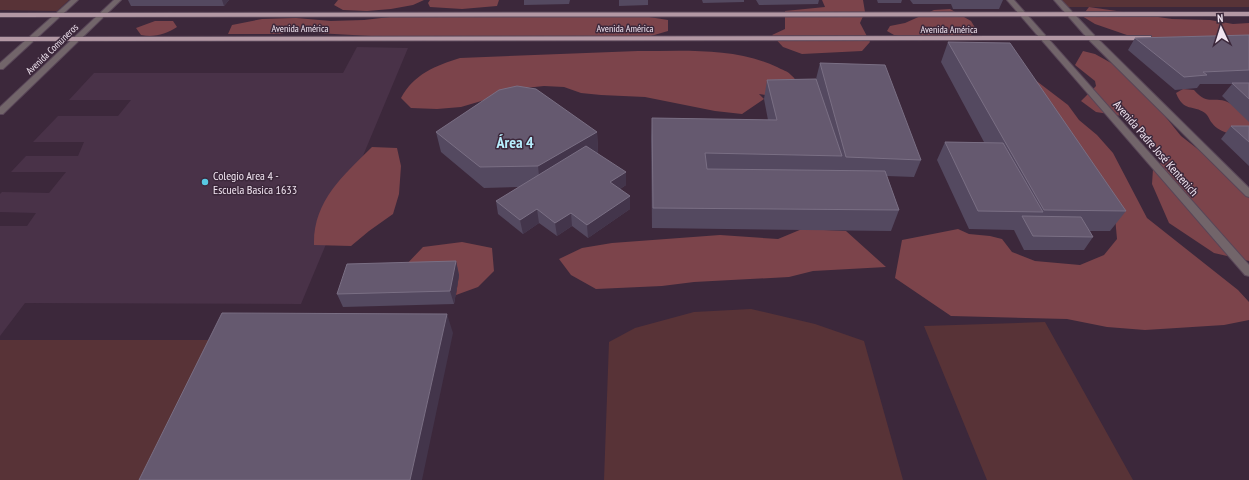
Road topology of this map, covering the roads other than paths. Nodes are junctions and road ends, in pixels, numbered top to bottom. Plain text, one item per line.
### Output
1 (75, 0) edge
2 (118, 0) edge
3 (1010, 0) edge
4 (1057, 0) edge
5 (1022, 14) junction
6 (1070, 14) junction
7 (1249, 14) edge
8 (0, 15) edge
9 (58, 15) junction
10 (103, 15) junction
11 (77, 38) junction
12 (1092, 38) junction
13 (1159, 38) edge
14 (0, 39) edge
15 (32, 39) junction
16 (1044, 39) junction
17 (0, 67) edge
18 (0, 112) edge
19 (1249, 194) edge
20 (1249, 272) edge

1 - 9 street, Avenida Comuneros
2 - 10 street, Avenida Comuneros
3 - 5 street, Avenida Padre José Kentenich
4 - 6 street
5 - 6 main road, Avenida América
5 - 10 main road, Avenida América
5 - 16 street, Avenida Padre José Kentenich
6 - 7 main road, Avenida América
6 - 12 street
8 - 9 main road, Avenida América
9 - 10 main road, Avenida América
9 - 15 street, Avenida Comuneros
10 - 11 street, Avenida Comuneros
11 - 15 main road, Avenida América
11 - 16 main road, Avenida América
11 - 18 street, Avenida Comuneros
12 - 13 main road, Avenida América
12 - 16 main road, Avenida América
12 - 19 street
14 - 15 main road, Avenida América
15 - 17 street, Avenida Comuneros
16 - 20 street, Avenida Padre José Kentenich

